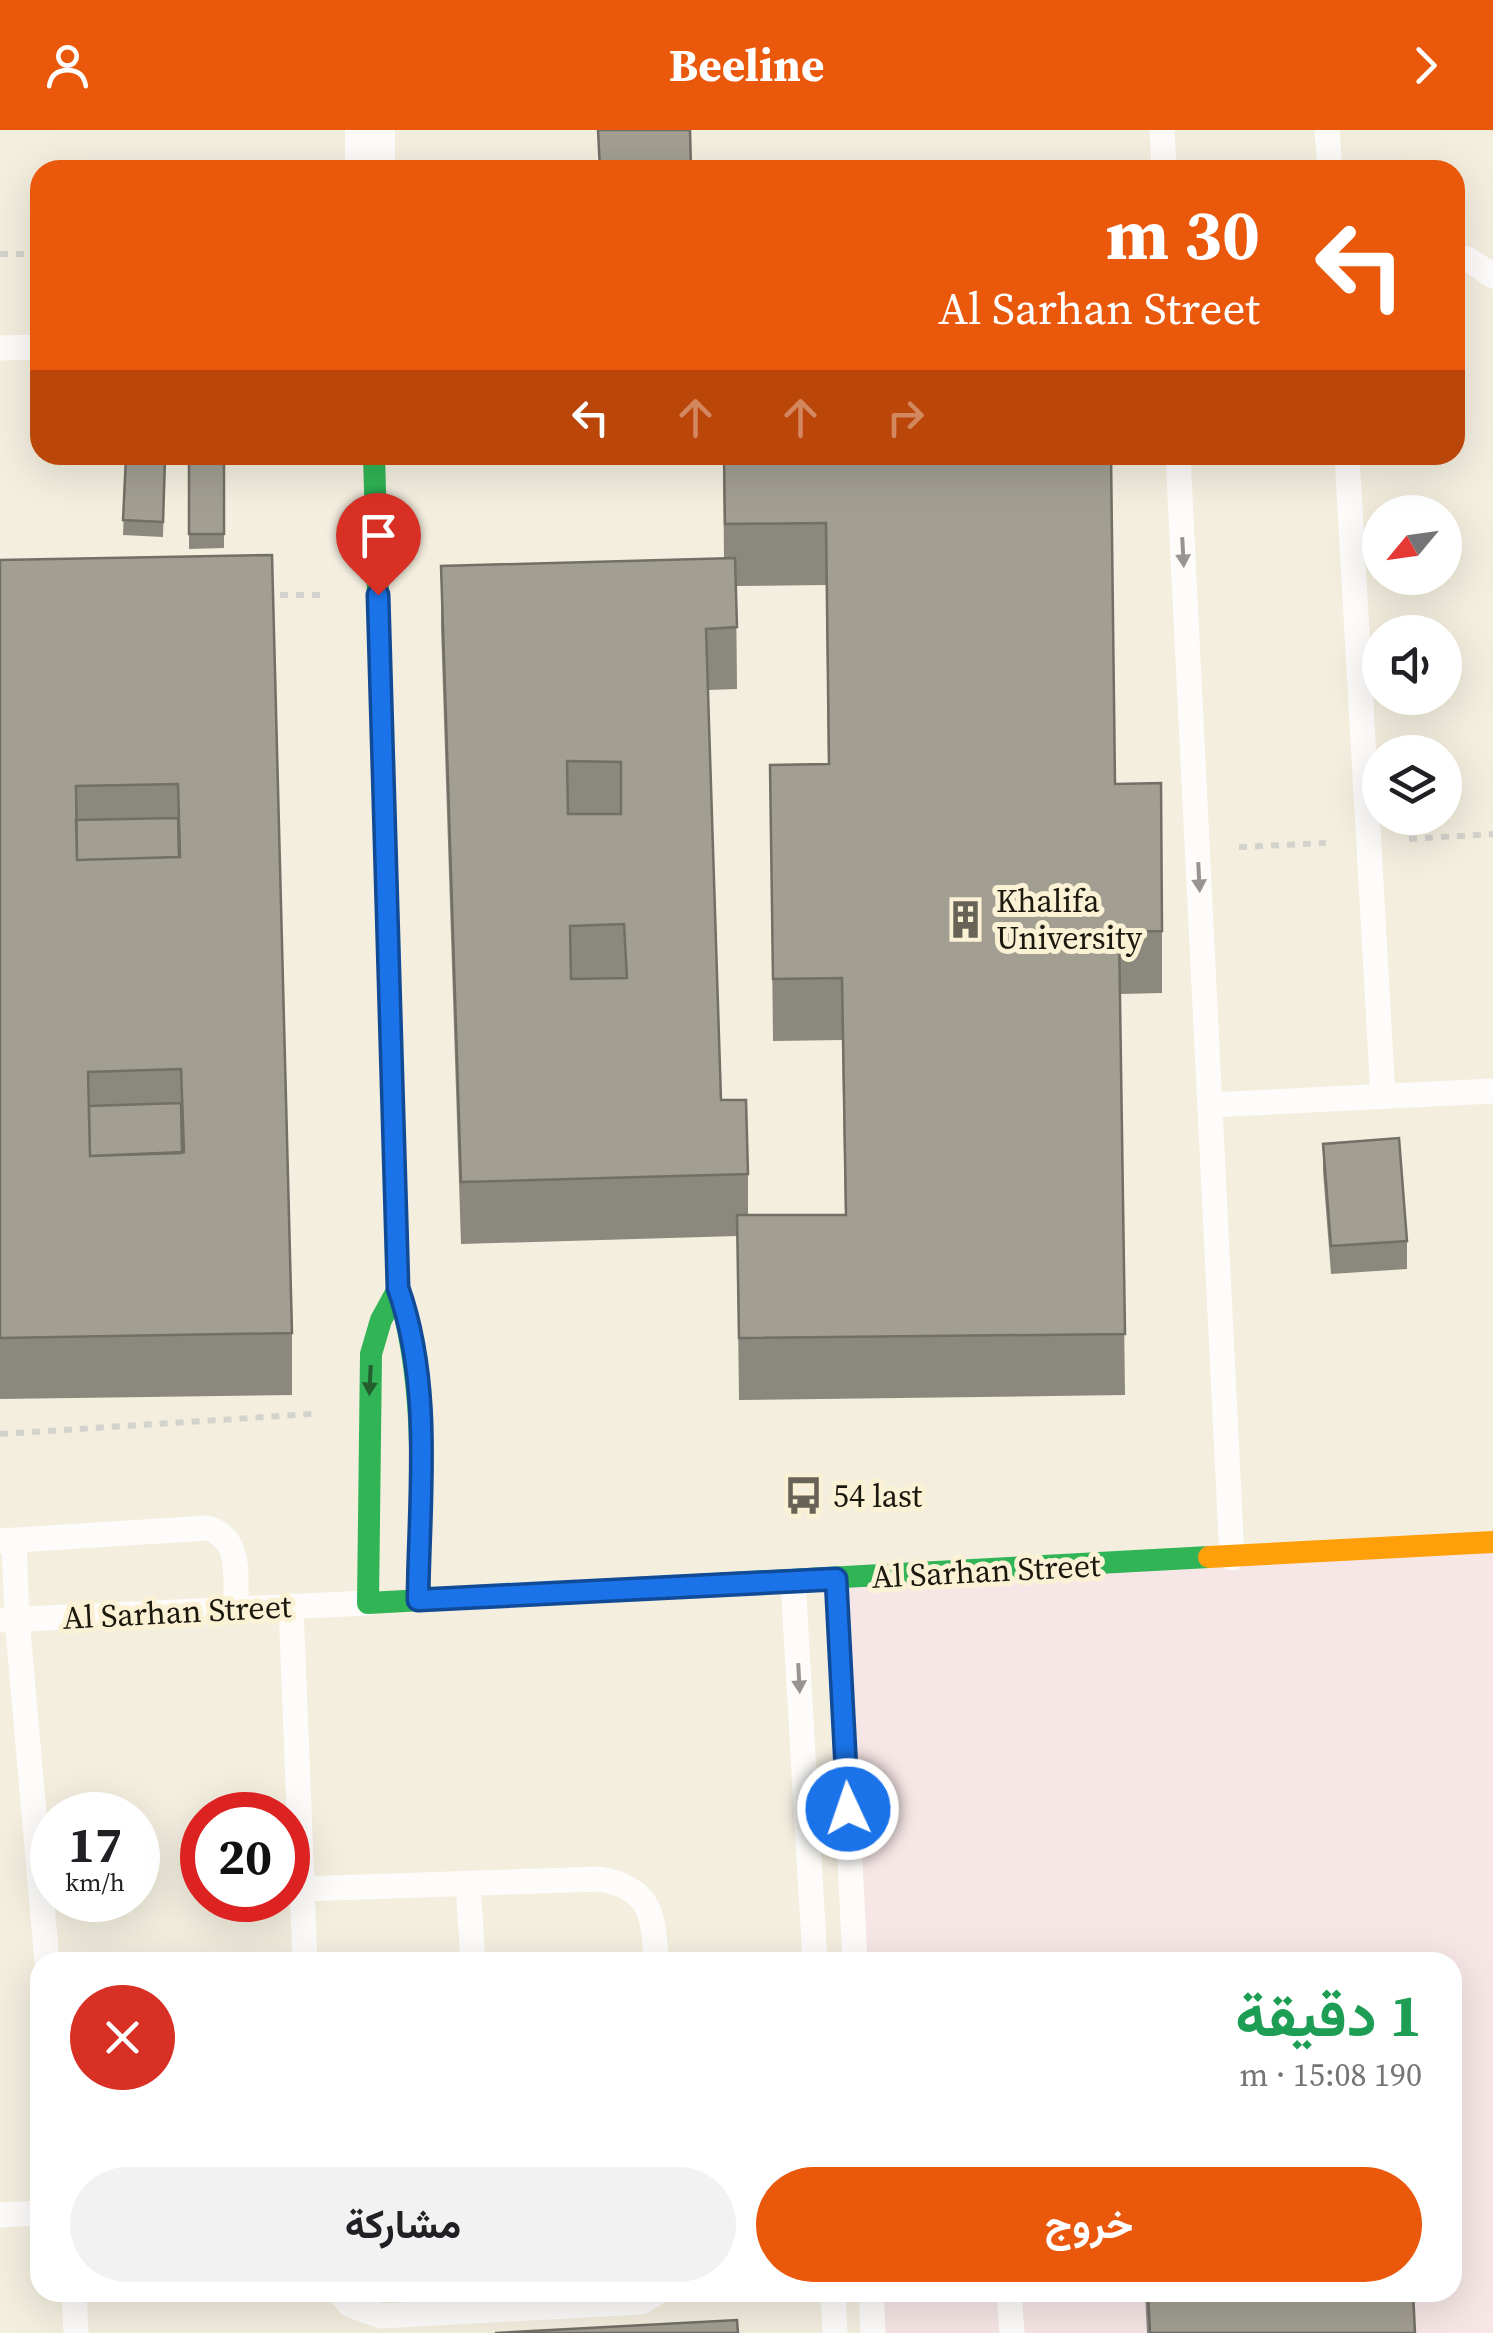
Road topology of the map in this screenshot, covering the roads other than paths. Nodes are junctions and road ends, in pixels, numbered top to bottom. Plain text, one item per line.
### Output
1 (370, 130) edge
2 (1162, 130) edge
3 (1327, 130) edge
4 (370, 160) edge
5 (1164, 160) edge
6 (1329, 160) edge
7 (1465, 259) edge
8 (1493, 276) edge
9 (30, 347) edge
10 (0, 348) edge
11 (374, 465) edge
12 (1179, 465) edge
13 (1348, 465) edge
14 (1493, 1092) edge
15 (1383, 1096) junction
16 (1211, 1104) junction
17 (398, 1288) junction
18 (7, 1541) edge
19 (1493, 1542) edge
20 (1232, 1558) junction
21 (836, 1579) junction
22 (794, 1580) junction
23 (418, 1600) junction
24 (368, 1603) junction
25 (291, 1606) junction
26 (236, 1609) junction
27 (9, 1620) edge
28 (298, 1792) edge
29 (468, 1884) junction
30 (310, 1890) edge
31 (303, 1922) edge
32 (46, 1952) edge
33 (305, 1952) edge
34 (472, 1952) edge
35 (655, 1952) edge
36 (813, 1952) edge
37 (855, 1952) edge
38 (30, 2214) edge
39 (0, 2215) edge
40 (74, 2302) edge
41 (347, 2302) edge
42 (496, 2302) edge
43 (642, 2302) edge
44 (833, 2302) edge
45 (871, 2302) edge
46 (1010, 2302) edge
47 (76, 2333) edge
48 (835, 2333) edge
49 (873, 2333) edge
50 (1012, 2333) edge

1 - 4 street
2 - 5 lane
3 - 6 lane
7 - 8 lane
9 - 10 lane
11 - 17 street
12 -> 16 lane
13 - 15 lane
14 - 15 lane
15 - 16 lane
16 - 20 lane
17 - 23 street
17 -> 24 street
18 - 26 lane
18 - 27 lane
19 - 20 street, Al Sarhan Street
20 - 21 street, Al Sarhan Street
21 - 22 street, Al Sarhan Street
21 - 37 lane
22 - 23 street, Al Sarhan Street
22 -> 36 lane
23 - 24 street, Al Sarhan Street
24 - 25 lane, Al Sarhan Street
25 - 26 lane, Al Sarhan Street
25 - 28 lane
26 - 27 lane, Al Sarhan Street
27 - 32 lane
29 - 30 lane
29 - 34 lane
29 - 35 lane
31 - 33 lane
38 - 39 lane
40 - 47 lane
41 - 42 lane
42 - 43 lane
44 - 48 lane
45 - 49 lane
46 - 50 lane

